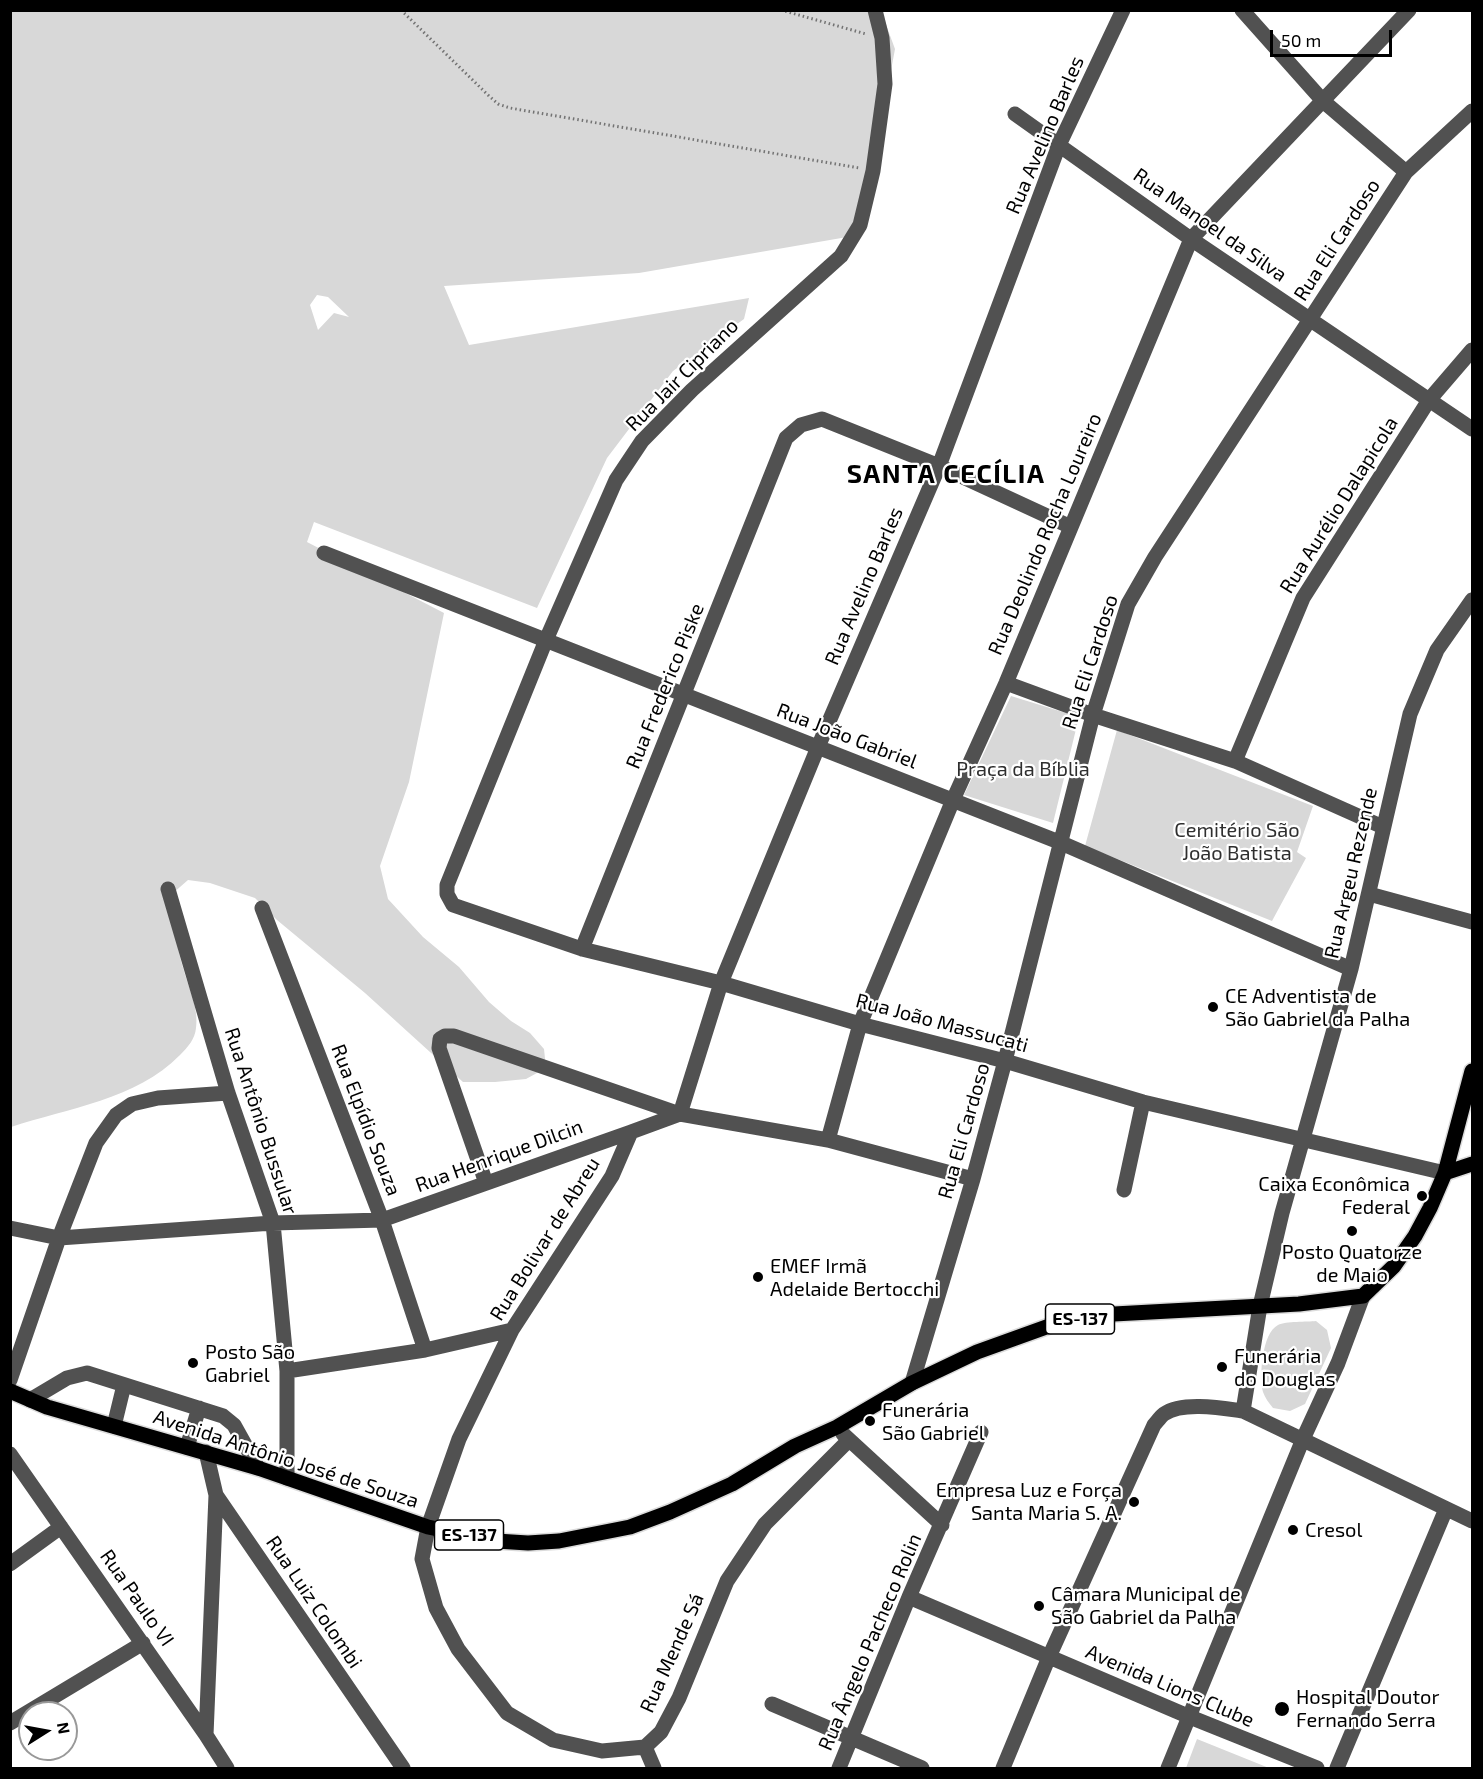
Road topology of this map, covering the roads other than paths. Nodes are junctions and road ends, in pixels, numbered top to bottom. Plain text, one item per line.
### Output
1 (875, 10) edge
2 (1123, 10) edge
3 (1242, 10) edge
4 (1409, 10) edge
5 (1323, 101) junction
6 (1473, 111) edge
7 (1015, 114) dead end
8 (1059, 145) junction
9 (1406, 172) junction
10 (1191, 239) junction
11 (1310, 320) junction
12 (1473, 350) edge
13 (1429, 400) junction
14 (1473, 429) edge
15 (939, 466) junction
16 (1071, 527) junction
17 (324, 553) dead end
18 (1473, 600) edge
19 (546, 640) junction
20 (1006, 683) junction
21 (684, 694) junction
22 (1093, 714) junction
23 (818, 747) junction
24 (1235, 761) junction
25 (953, 800) junction
26 (1383, 827) junction
27 (1059, 842) junction
28 (447, 885) joint
29 (168, 889) dead end
30 (1369, 894) junction
31 (262, 908) dead end
32 (1473, 922) edge
33 (582, 949) junction
34 (1351, 969) junction
35 (721, 982) junction
36 (861, 1023) junction
37 (1005, 1061) junction
38 (1473, 1071) edge
39 (228, 1093) junction
40 (1143, 1102) junction
41 (680, 1113) junction
42 (631, 1132) junction
43 (828, 1140) junction
44 (1303, 1140) junction
45 (1473, 1164) edge
46 (1445, 1173) junction
47 (973, 1179) junction
48 (486, 1183) junction
49 (1124, 1190) dead end
50 (382, 1220) junction
51 (273, 1223) junction
52 (10, 1228) edge
53 (59, 1238) junction
54 (1363, 1296) junction
55 (1260, 1306) junction
56 (512, 1330) junction
57 (425, 1350) junction
58 (287, 1371) junction
59 (10, 1380) edge
60 (912, 1383) junction
61 (124, 1385) junction
62 (10, 1391) edge
63 (30, 1400) junction
64 (199, 1408) junction
65 (1243, 1411) junction
66 (114, 1426) junction
67 (837, 1427) junction
68 (981, 1432) dead end
69 (1303, 1439) junction
70 (849, 1440) junction
71 (187, 1447) junction
72 (206, 1452) junction
73 (13, 1459) edge
74 (258, 1468) junction
75 (287, 1478) junction
76 (216, 1495) junction
77 (1446, 1509) junction
78 (1473, 1521) edge
79 (942, 1525) junction
80 (61, 1527) junction
81 (428, 1527) junction
82 (10, 1564) edge
83 (909, 1597) junction
84 (143, 1643) junction
85 (1049, 1657) junction
86 (772, 1704) dead end
87 (1190, 1718) junction
88 (10, 1723) edge
89 (206, 1735) junction
90 (852, 1738) junction
91 (645, 1747) junction
92 (224, 1768) edge
93 (403, 1768) edge
94 (654, 1768) edge
95 (839, 1768) edge
96 (922, 1768) edge
97 (1003, 1768) edge
98 (1168, 1768) edge
99 (1317, 1768) edge
100 (1337, 1768) edge

1 - 19 street, Rua Jair Cipriano
2 - 8 street, Rua Avelino Barles
3 - 5 street
4 - 5 street, Rua Deolindo Rocha Loureiro
5 - 9 street
5 - 10 street, Rua Deolindo Rocha Loureiro
6 - 9 street, Rua Eli Cardoso
7 - 8 street, Rua Manoel da Silva
8 - 10 street, Rua Manoel da Silva
8 - 15 street, Rua Avelino Barles
9 - 11 street, Rua Eli Cardoso
10 - 11 street, Rua Manoel da Silva
10 - 16 street, Rua Deolindo Rocha Loureiro
11 - 13 street, Rua Manoel da Silva
11 - 22 street, Rua Eli Cardoso
12 - 13 street, Rua Aurélio Dalapicola
13 - 14 street, Rua Manoel da Silva
13 - 24 street, Rua Aurélio Dalapicola
15 - 16 street
15 - 21 street, Rua Frederico Piske
15 - 23 street, Rua Avelino Barles
16 - 20 street, Rua Deolindo Rocha Loureiro
17 - 19 street, Rua João Gabriel
18 - 26 street, Rua Argeu Rezende
19 - 21 street, Rua João Gabriel
19 - 28 street, Rua Jair Cipriano
20 - 22 street
20 - 25 street, Rua Deolindo Rocha Loureiro
21 - 23 street, Rua João Gabriel
21 - 33 street, Rua Frederico Piske
22 - 24 street
22 - 27 street, Rua Eli Cardoso
23 - 25 street, Rua João Gabriel
23 - 35 street, Rua Avelino Barles
24 - 26 street
25 - 27 street, Rua João Gabriel
25 - 36 street, Rua Deolindo Rocha Loureiro
26 - 30 street, Rua Argeu Rezende
27 - 34 street, Rua João Gabriel
27 - 37 street, Rua Eli Cardoso
28 - 33 street, Rua João Massucati
29 - 39 street, Rua Antônio Bussular
30 - 32 street
30 - 34 street, Rua Argeu Rezende
31 - 50 street, Rua Elpídio Souza
33 - 35 street, Rua João Massucati
34 - 44 street, Rua Argeu Rezende
35 - 36 street, Rua João Massucati
35 - 41 street, Rua Avelino Barles
36 - 37 street, Rua João Massucati
36 - 43 street, Rua Deolindo Rocha Loureiro
37 - 40 street, Rua João Massucati
37 - 47 street, Rua Eli Cardoso
38 - 46 main road
39 - 51 street, Rua Antônio Bussular
39 - 53 street
40 - 44 street, Rua João Massucati
40 - 49 street
41 - 42 street
41 - 43 street
41 - 48 street
42 - 48 street, Rua Henrique Dilcin
42 - 56 street, Rua Bolivar de Abreu
43 - 47 street
44 - 46 street, Rua João Massucati
44 - 55 street, Rua Argeu Rezende
45 - 46 main road
46 - 54 main road
47 - 60 street, Rua Eli Cardoso
48 - 50 street, Rua Henrique Dilcin
50 - 51 street, Rua Henrique Dilcin
50 - 57 street, Rua Elpídio Souza
51 - 53 street, Rua Henrique Dilcin
51 - 58 street, Rua Antônio Bussular
52 - 53 street, Rua Henrique Dilcin
53 - 59 street
54 - 55 main road, ES-137
54 - 69 street
55 - 60 main road, ES-137
55 - 65 street, Rua Argeu Rezende
56 - 57 street
56 - 81 street, Rua Bolivar de Abreu
57 - 58 street
58 - 75 street, Rua Antônio Bussular
60 - 67 main road, Avenida Antônio José de Souza / ES-137
61 - 63 street
61 - 64 street
61 - 66 street
62 - 63 main road, Avenida Antônio José de Souza / ES-137
63 - 66 main road, Avenida Antônio José de Souza / ES-137
64 - 71 street
64 - 74 street
65 - 69 street
65 - 85 street
66 - 71 main road, Avenida Antônio José de Souza / ES-137
67 - 70 street
67 - 81 main road, Avenida Antônio José de Souza / ES-137
68 - 79 street, Rua Ângelo Pacheco Rolin
69 - 77 street
69 - 87 street
70 - 79 street
70 - 91 street, Rua Mende Sá
71 - 72 main road, Avenida Antônio José de Souza / ES-137
72 - 74 main road, Avenida Antônio José de Souza / ES-137
72 - 76 street, Rua Luiz Colombi
73 - 80 street, Rua Paulo VI
74 - 75 main road, Avenida Antônio José de Souza / ES-137
75 - 81 main road, Avenida Antônio José de Souza / ES-137
76 - 89 street
76 - 93 street, Rua Luiz Colombi
77 - 78 street
77 - 100 street
79 - 83 street, Rua Ângelo Pacheco Rolin
80 - 82 street
80 - 84 street, Rua Paulo VI
81 - 91 street
83 - 85 street, Avenida Lions Clube
83 - 90 street, Rua Ângelo Pacheco Rolin
84 - 88 street
84 - 89 street, Rua Paulo VI
85 - 87 street, Avenida Lions Clube
85 - 97 street
86 - 90 street
87 - 98 street
87 - 99 street, Avenida Lions Clube
89 - 92 street, Rua Paulo VI
90 - 95 street, Rua Ângelo Pacheco Rolin
90 - 96 street
91 - 94 street

